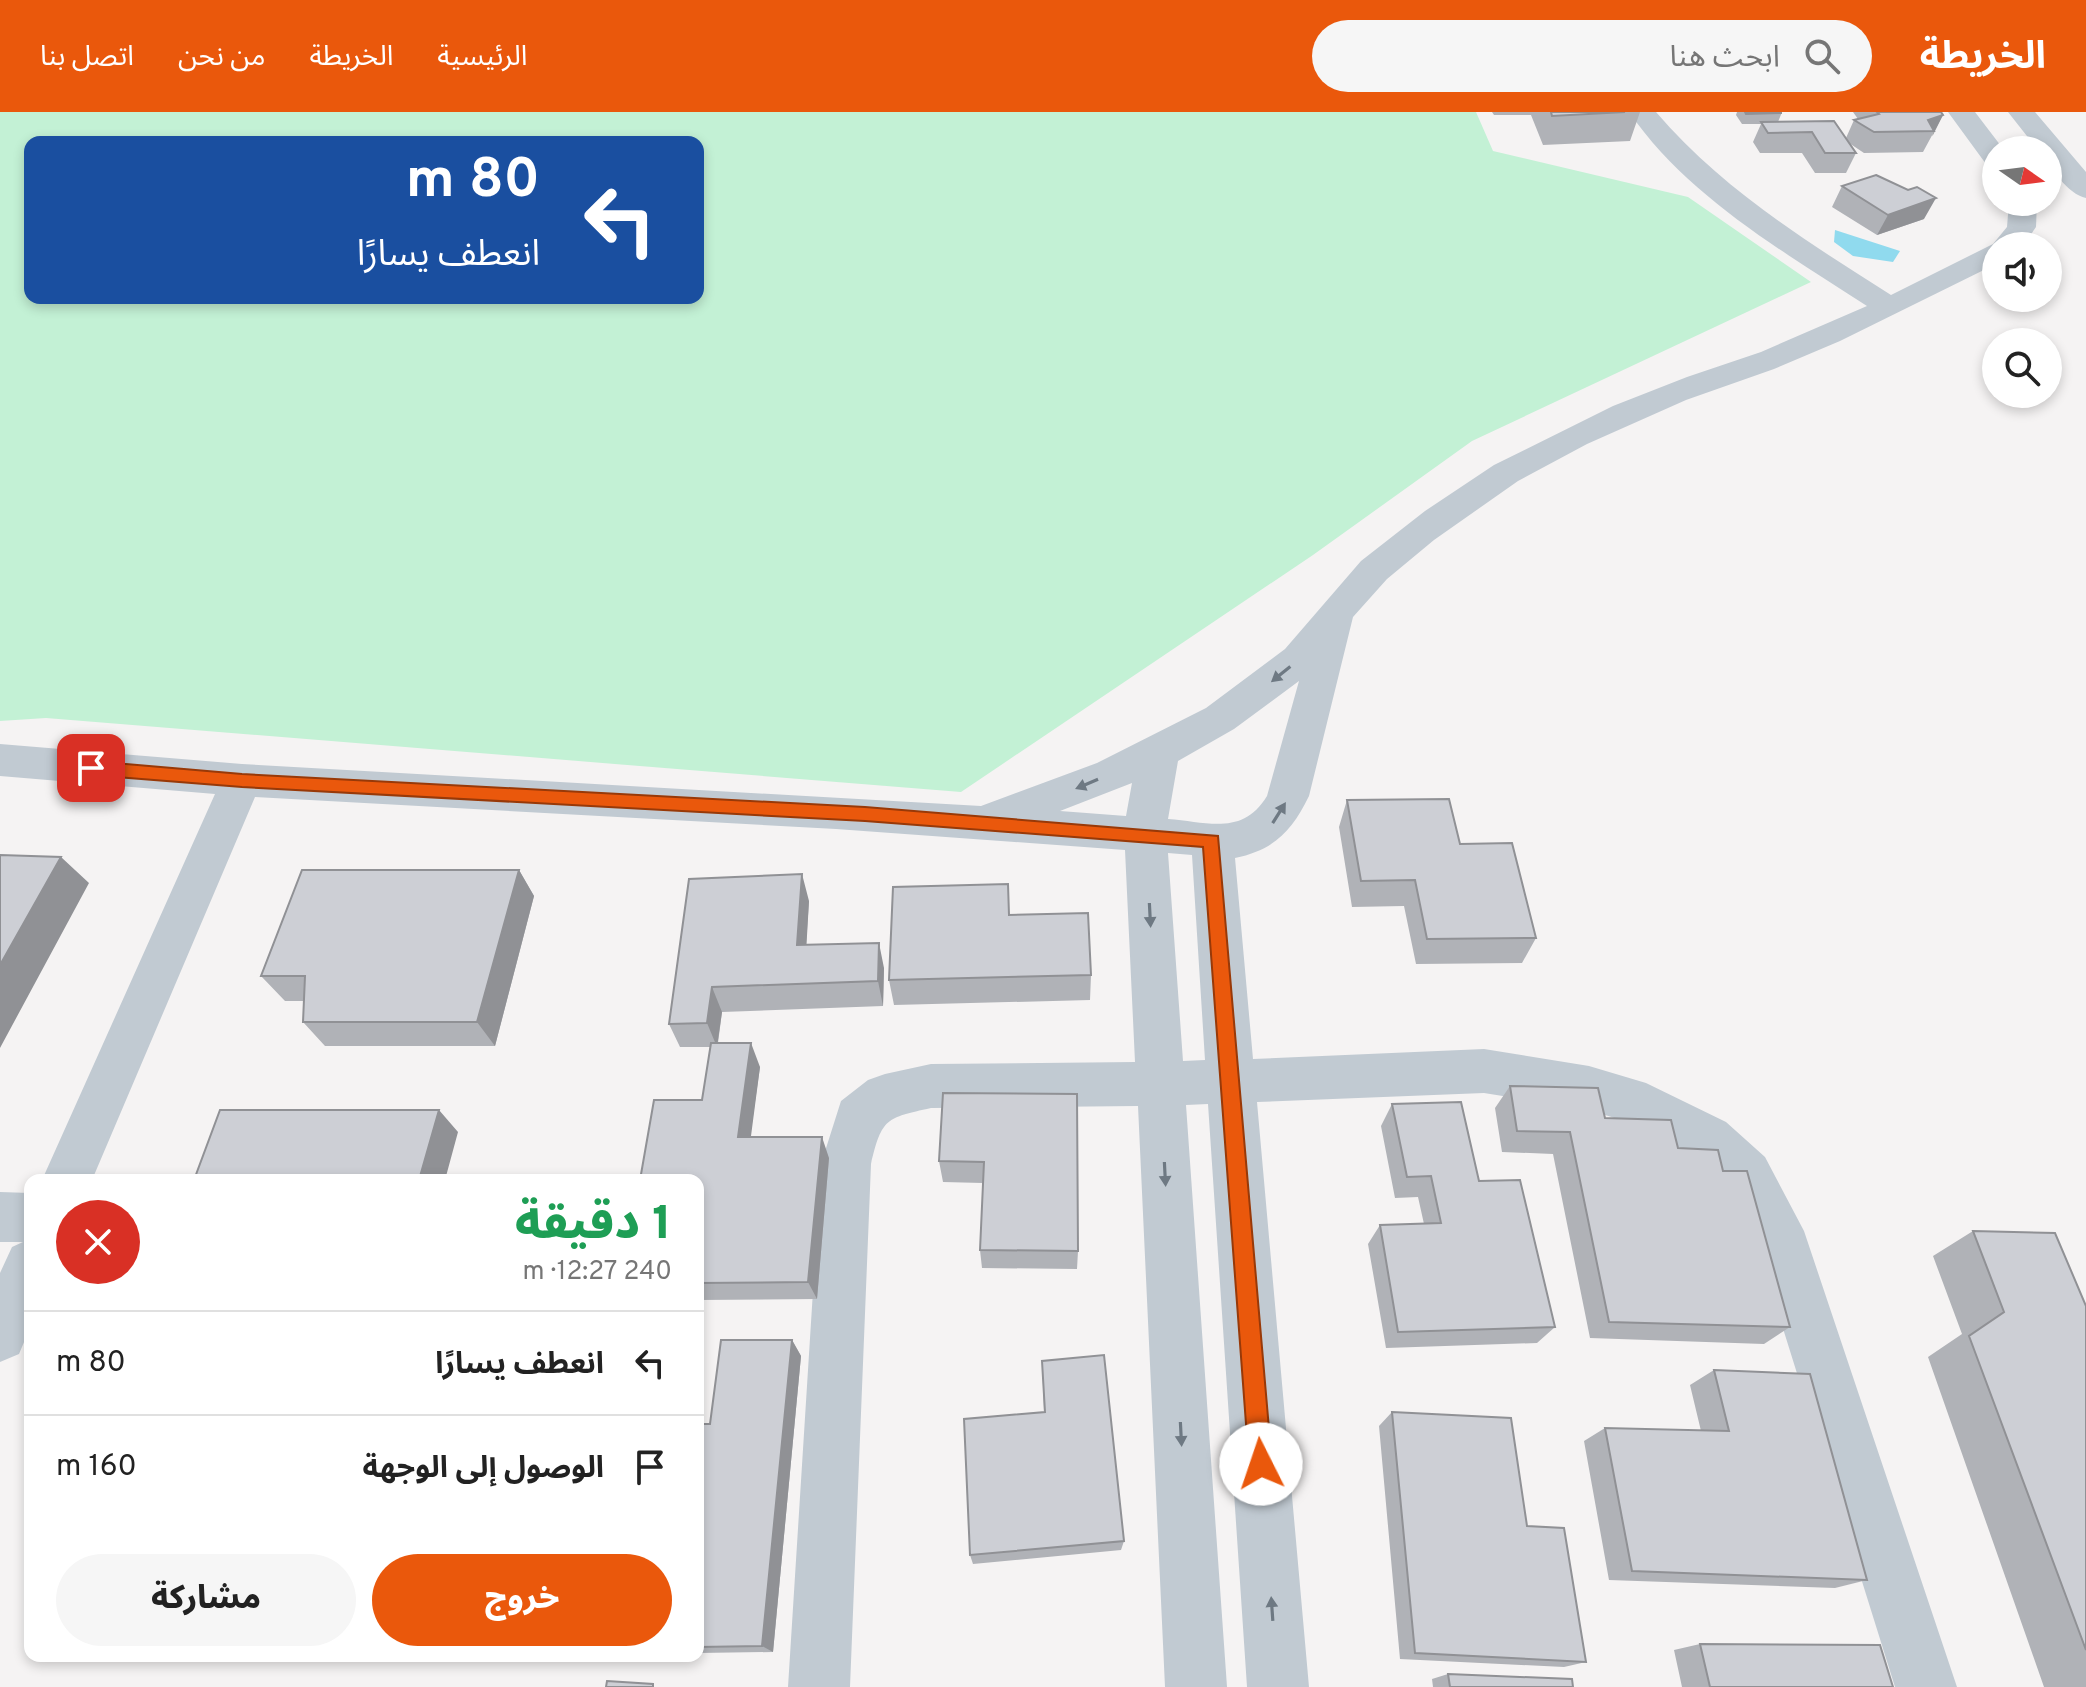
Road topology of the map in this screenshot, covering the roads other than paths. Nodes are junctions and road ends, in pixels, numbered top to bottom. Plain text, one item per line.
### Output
1 (1642, 112) edge
2 (1961, 112) edge
3 (2021, 112) edge
4 (1982, 140) edge
5 (2086, 190) edge
6 (1982, 259) edge
7 (1887, 306) junction
8 (1335, 618) junction
9 (1159, 754) junction
10 (0, 760) edge
11 (242, 780) junction
12 (980, 822) junction
13 (1146, 837) junction
14 (1212, 841) junction
15 (1231, 1081) junction
16 (1160, 1084) junction
17 (70, 1174) edge
18 (0, 1217) edge
19 (24, 1218) edge
20 (24, 1279) edge
21 (0, 1335) edge
22 (819, 1687) edge
23 (1196, 1687) edge
24 (1278, 1687) edge
25 (1926, 1687) edge

1 - 7 street
2 - 4 street
3 - 5 street
6 - 7 street
7 - 8 street
8 -> 9 street
14 -> 8 street
9 -> 12 street
9 - 13 street
10 - 11 street
11 - 12 street
11 - 17 street
12 - 13 street
13 - 14 street
13 -> 16 street
14 - 15 street
15 - 16 street
24 -> 15 street
15 - 25 street
16 - 22 street
16 -> 23 street
18 - 19 street
20 - 21 street

